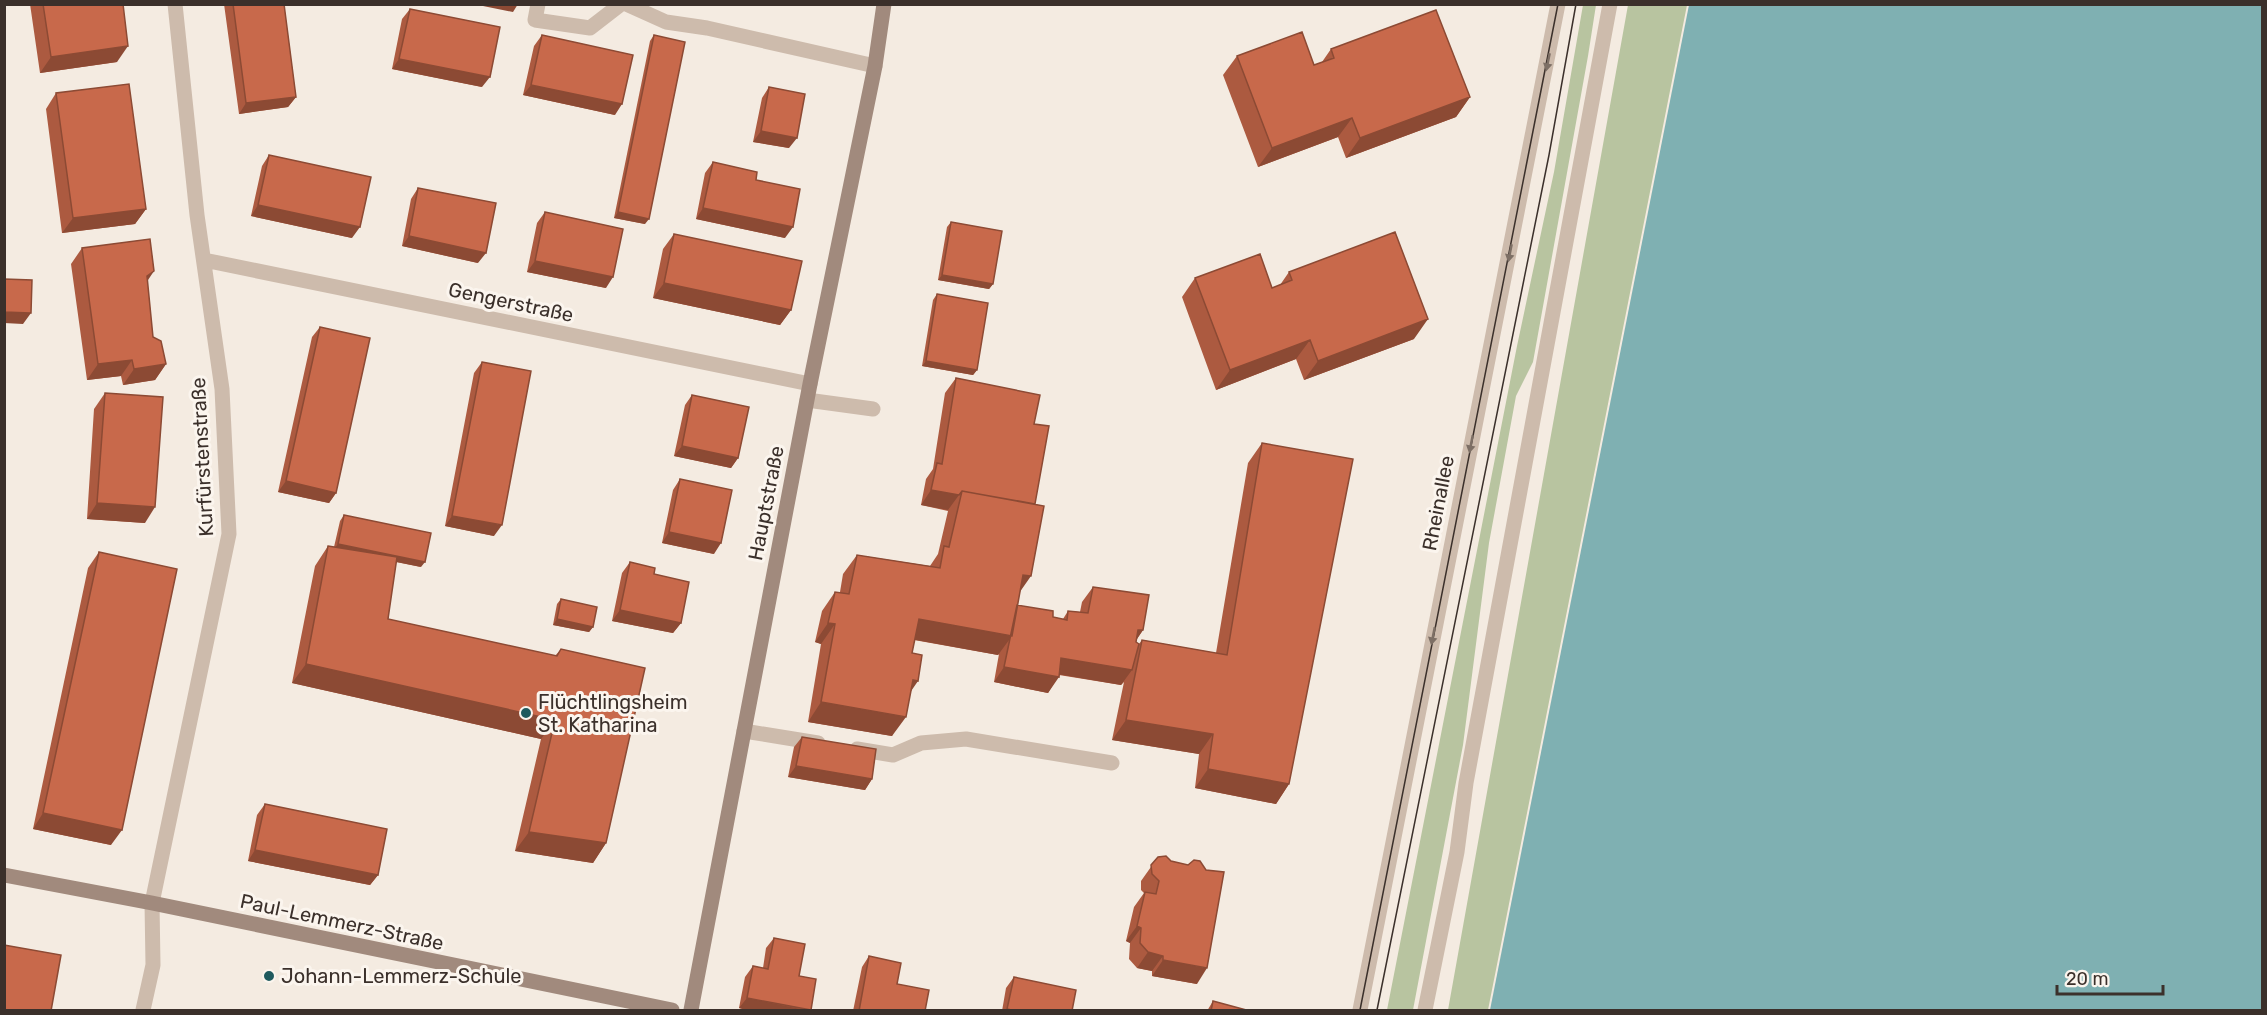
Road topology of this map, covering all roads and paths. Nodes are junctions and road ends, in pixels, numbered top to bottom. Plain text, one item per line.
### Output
1 (175, 4) edge
2 (538, 4) edge
3 (621, 4) edge
4 (626, 4) edge
5 (884, 4) edge
6 (1558, 4) edge
7 (1610, 4) edge
8 (875, 66) junction
9 (204, 260) junction
10 (808, 392) junction
11 (873, 409) dead end
12 (744, 731) junction
13 (1112, 763) dead end
14 (4, 875) edge
15 (152, 903) junction
16 (143, 1011) edge
17 (672, 1011) edge
18 (691, 1011) edge
19 (1360, 1011) edge
20 (1425, 1011) edge

1 - 9 street, Kurfürstenstraße
2 - 3 street
4 - 8 street
5 - 8 main road, Hauptstraße
6 -> 19 street, Rheinallee
7 - 20 street
8 - 10 main road, Hauptstraße
9 - 10 street, Gengerstraße
9 - 15 street, Kurfürstenstraße
10 - 11 street, Gengerstraße
10 - 12 main road, Hauptstraße
12 - 13 street
12 - 18 main road, Hauptstraße
14 - 15 main road, Paul-Lemmerz-Straße
15 - 16 street, Kurfürstenstraße
15 - 17 main road, Paul-Lemmerz-Straße

